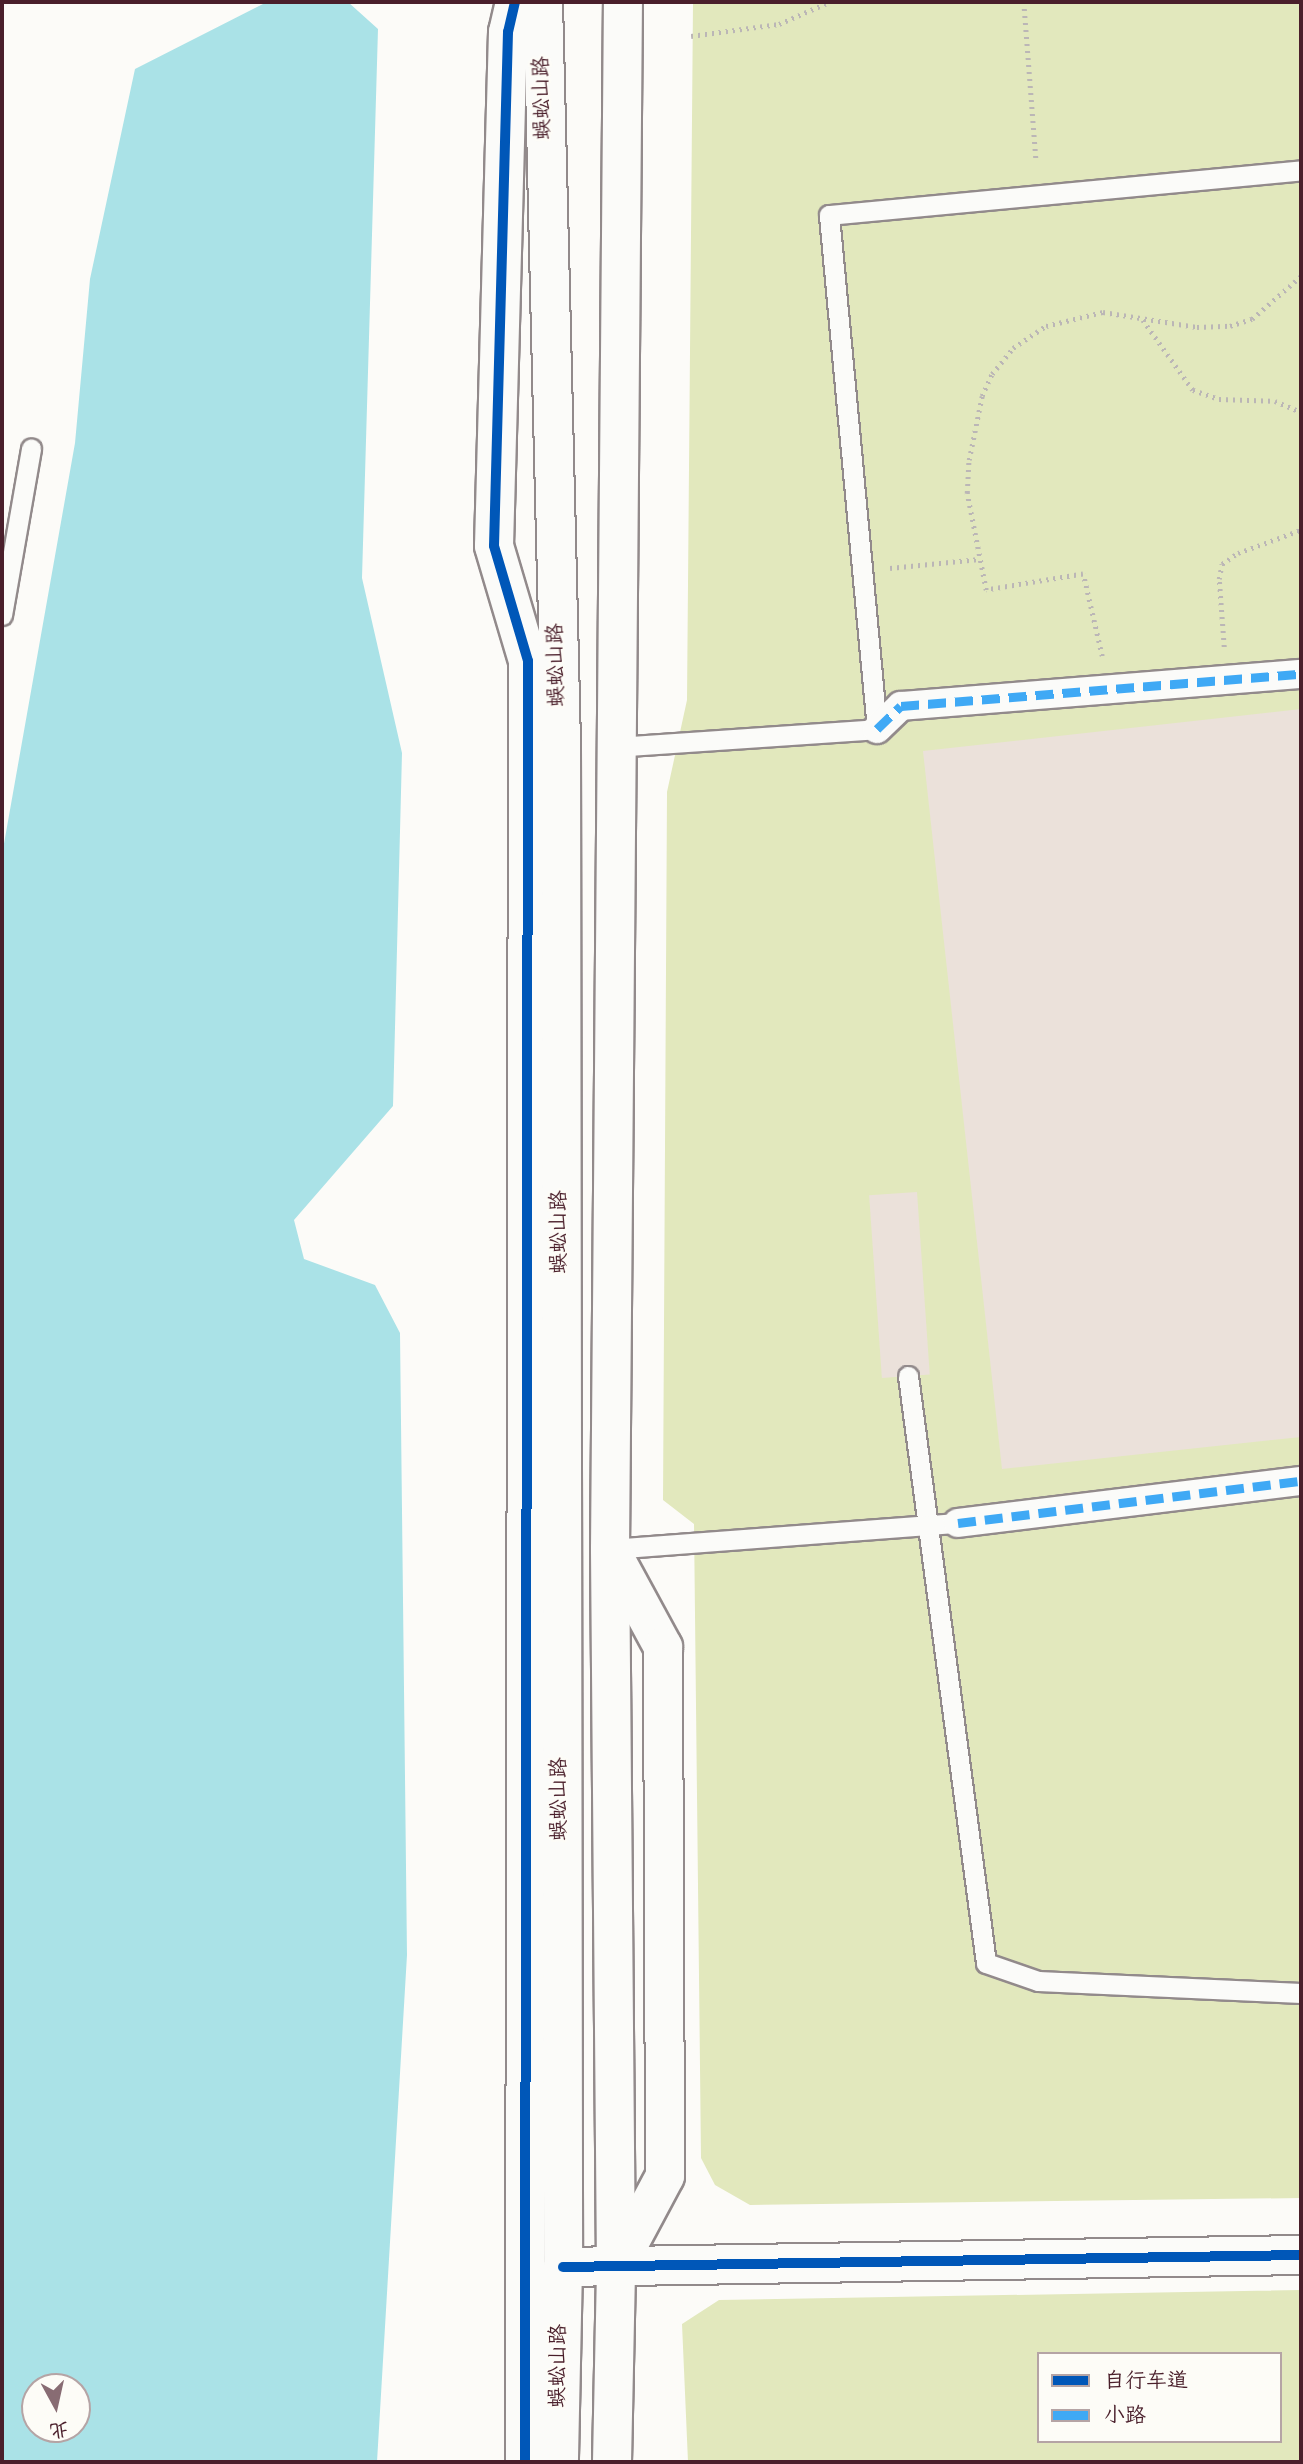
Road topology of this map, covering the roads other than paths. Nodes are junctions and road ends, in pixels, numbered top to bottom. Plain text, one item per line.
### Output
1 (514, 2) edge
2 (543, 2) edge
3 (623, 2) edge
4 (1301, 170) edge
5 (31, 449) dead end
6 (2, 615) edge
7 (1301, 674) edge
8 (877, 729) junction
9 (615, 747) junction
10 (908, 1376) dead end
11 (1301, 1481) edge
12 (958, 1523) joint
13 (929, 1525) junction
14 (610, 1549) junction
15 (1301, 1993) edge
16 (528, 2195) junction
17 (1301, 2255) edge
18 (563, 2267) junction
19 (617, 2267) junction
20 (526, 2347) junction
21 (525, 2462) edge
22 (559, 2462) edge
23 (612, 2462) edge

1 - 16 street
2 - 18 street, 蜈蚣山路
3 - 9 street
4 - 8 lane
5 - 6 lane
7 - 8 street
8 - 9 lane
9 - 14 street
10 - 13 lane
11 - 12 street
12 - 13 lane
13 - 14 lane
13 - 15 lane
14 - 19 street
14 - 19 street
16 - 18 street
16 - 20 street
17 - 19 street
18 - 19 street
18 - 20 street
18 - 22 street, 蜈蚣山路
19 - 23 street
20 - 21 street

